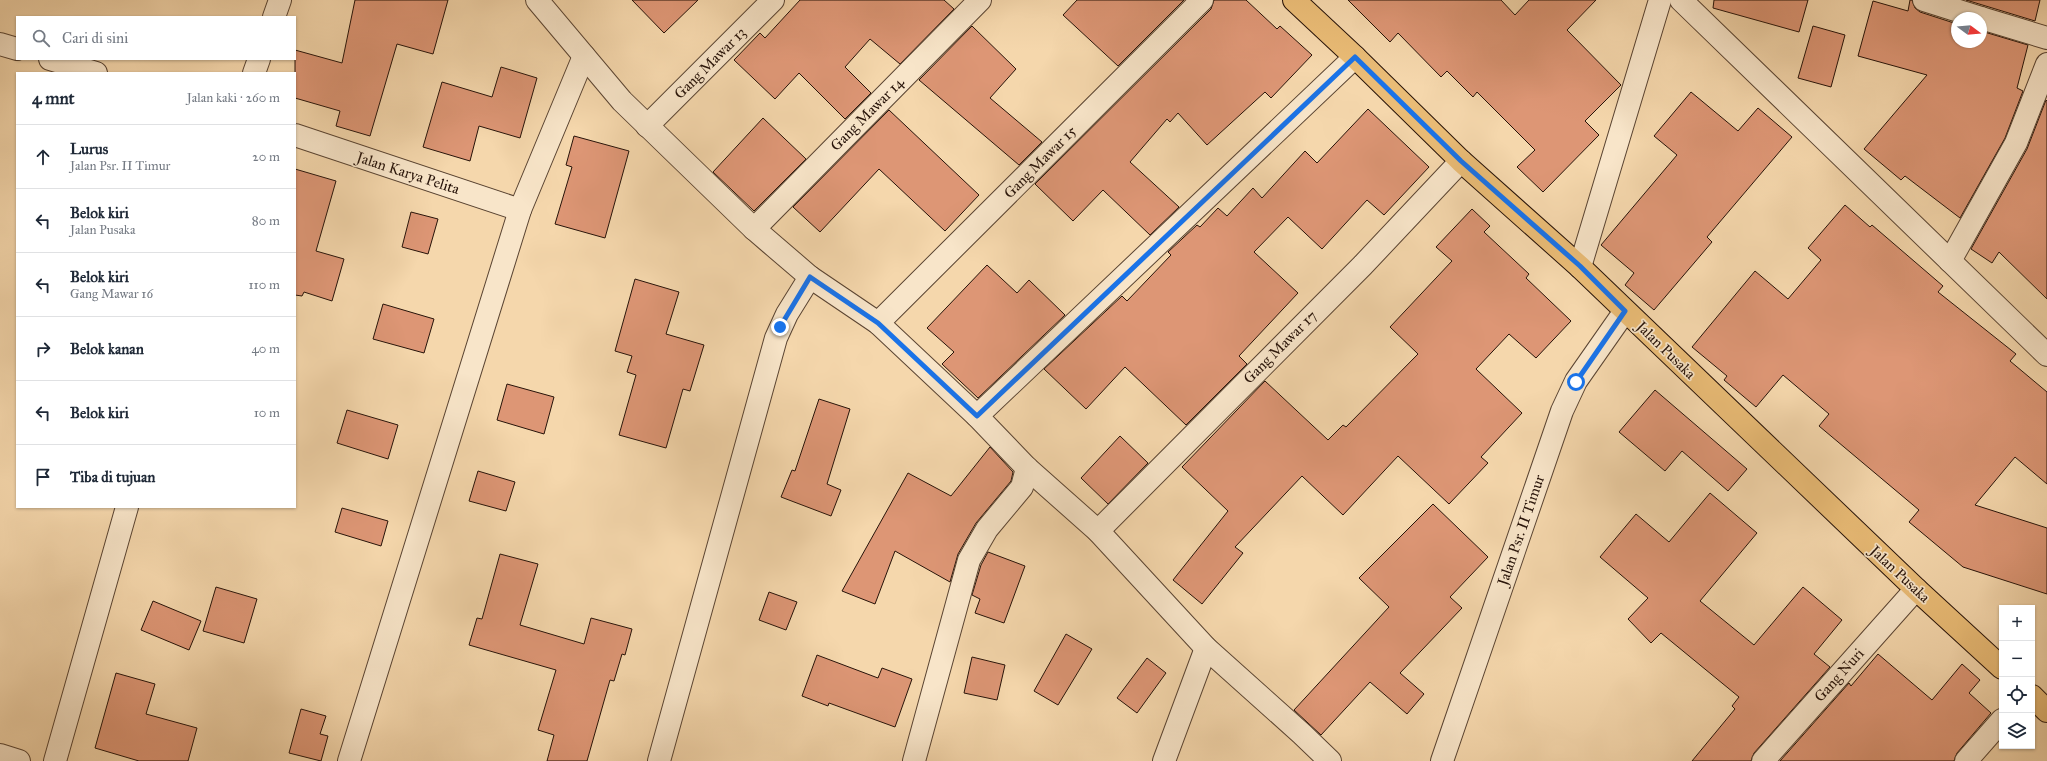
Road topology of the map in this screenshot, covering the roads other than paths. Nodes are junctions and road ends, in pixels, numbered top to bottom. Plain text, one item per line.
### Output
1 (280, 0) edge
2 (773, 0) edge
3 (980, 0) edge
4 (1202, 0) edge
5 (1294, 0) edge
6 (1660, 0) edge
7 (1682, 0) edge
8 (1924, 0) edge
9 (540, 1) edge
10 (1962, 12) edge
11 (274, 16) edge
12 (1987, 20) edge
13 (2047, 38) edge
14 (0, 44) edge
15 (16, 49) edge
16 (584, 56) junction
17 (1355, 57) junction
18 (53, 60) edge
19 (259, 60) edge
20 (2047, 64) edge
21 (93, 72) edge
22 (254, 72) edge
23 (647, 126) junction
24 (296, 135) edge
25 (1461, 161) junction
26 (520, 210) junction
27 (754, 229) junction
28 (1950, 260) junction
29 (1580, 266) junction
30 (810, 277) junction
31 (1625, 311) junction
32 (878, 323) junction
33 (2047, 355) edge
34 (977, 416) junction
35 (1027, 468) junction
36 (127, 508) edge
37 (1098, 531) junction
38 (1916, 590) junction
39 (1206, 648) junction
40 (1999, 665) edge
41 (2035, 699) edge
42 (2047, 711) edge
43 (1999, 723) edge
44 (0, 756) edge
45 (19, 761) edge
46 (55, 761) edge
47 (349, 761) edge
48 (659, 761) edge
49 (914, 761) edge
50 (1164, 761) edge
51 (1330, 761) edge
52 (1442, 761) edge
53 (1763, 761) edge
54 (1966, 761) edge

1 - 11 street
2 - 23 street, Gang Mawar 13
3 - 27 street, Gang Mawar 14
4 - 32 street, Gang Mawar 15
5 - 17 main road, Jalan Pusaka
6 - 29 street
7 - 28 street
8 - 10 street
9 - 16 street
12 - 13 street
14 - 15 street
16 - 23 street
16 - 26 street
17 - 25 main road, Jalan Pusaka
17 - 34 street
18 - 21 street
19 - 22 street
20 - 28 street
23 - 27 street
24 - 26 street, Jalan Karya Pelita
25 - 29 main road, Jalan Pusaka
25 - 37 street, Gang Mawar 17
26 - 47 street
27 - 30 street
28 - 33 street
29 - 31 main road, Jalan Pusaka
30 - 32 street
30 - 48 street
31 - 38 main road, Jalan Pusaka
31 - 52 street, Jalan Psr. II Timur
32 - 34 street
34 - 35 street
35 - 37 street
35 - 49 street
36 - 46 street
37 - 39 street
38 - 40 main road, Jalan Pusaka
38 - 53 street, Gang Nuri
39 - 50 street
39 - 51 street
41 - 42 main road
43 - 54 street
44 - 45 street

